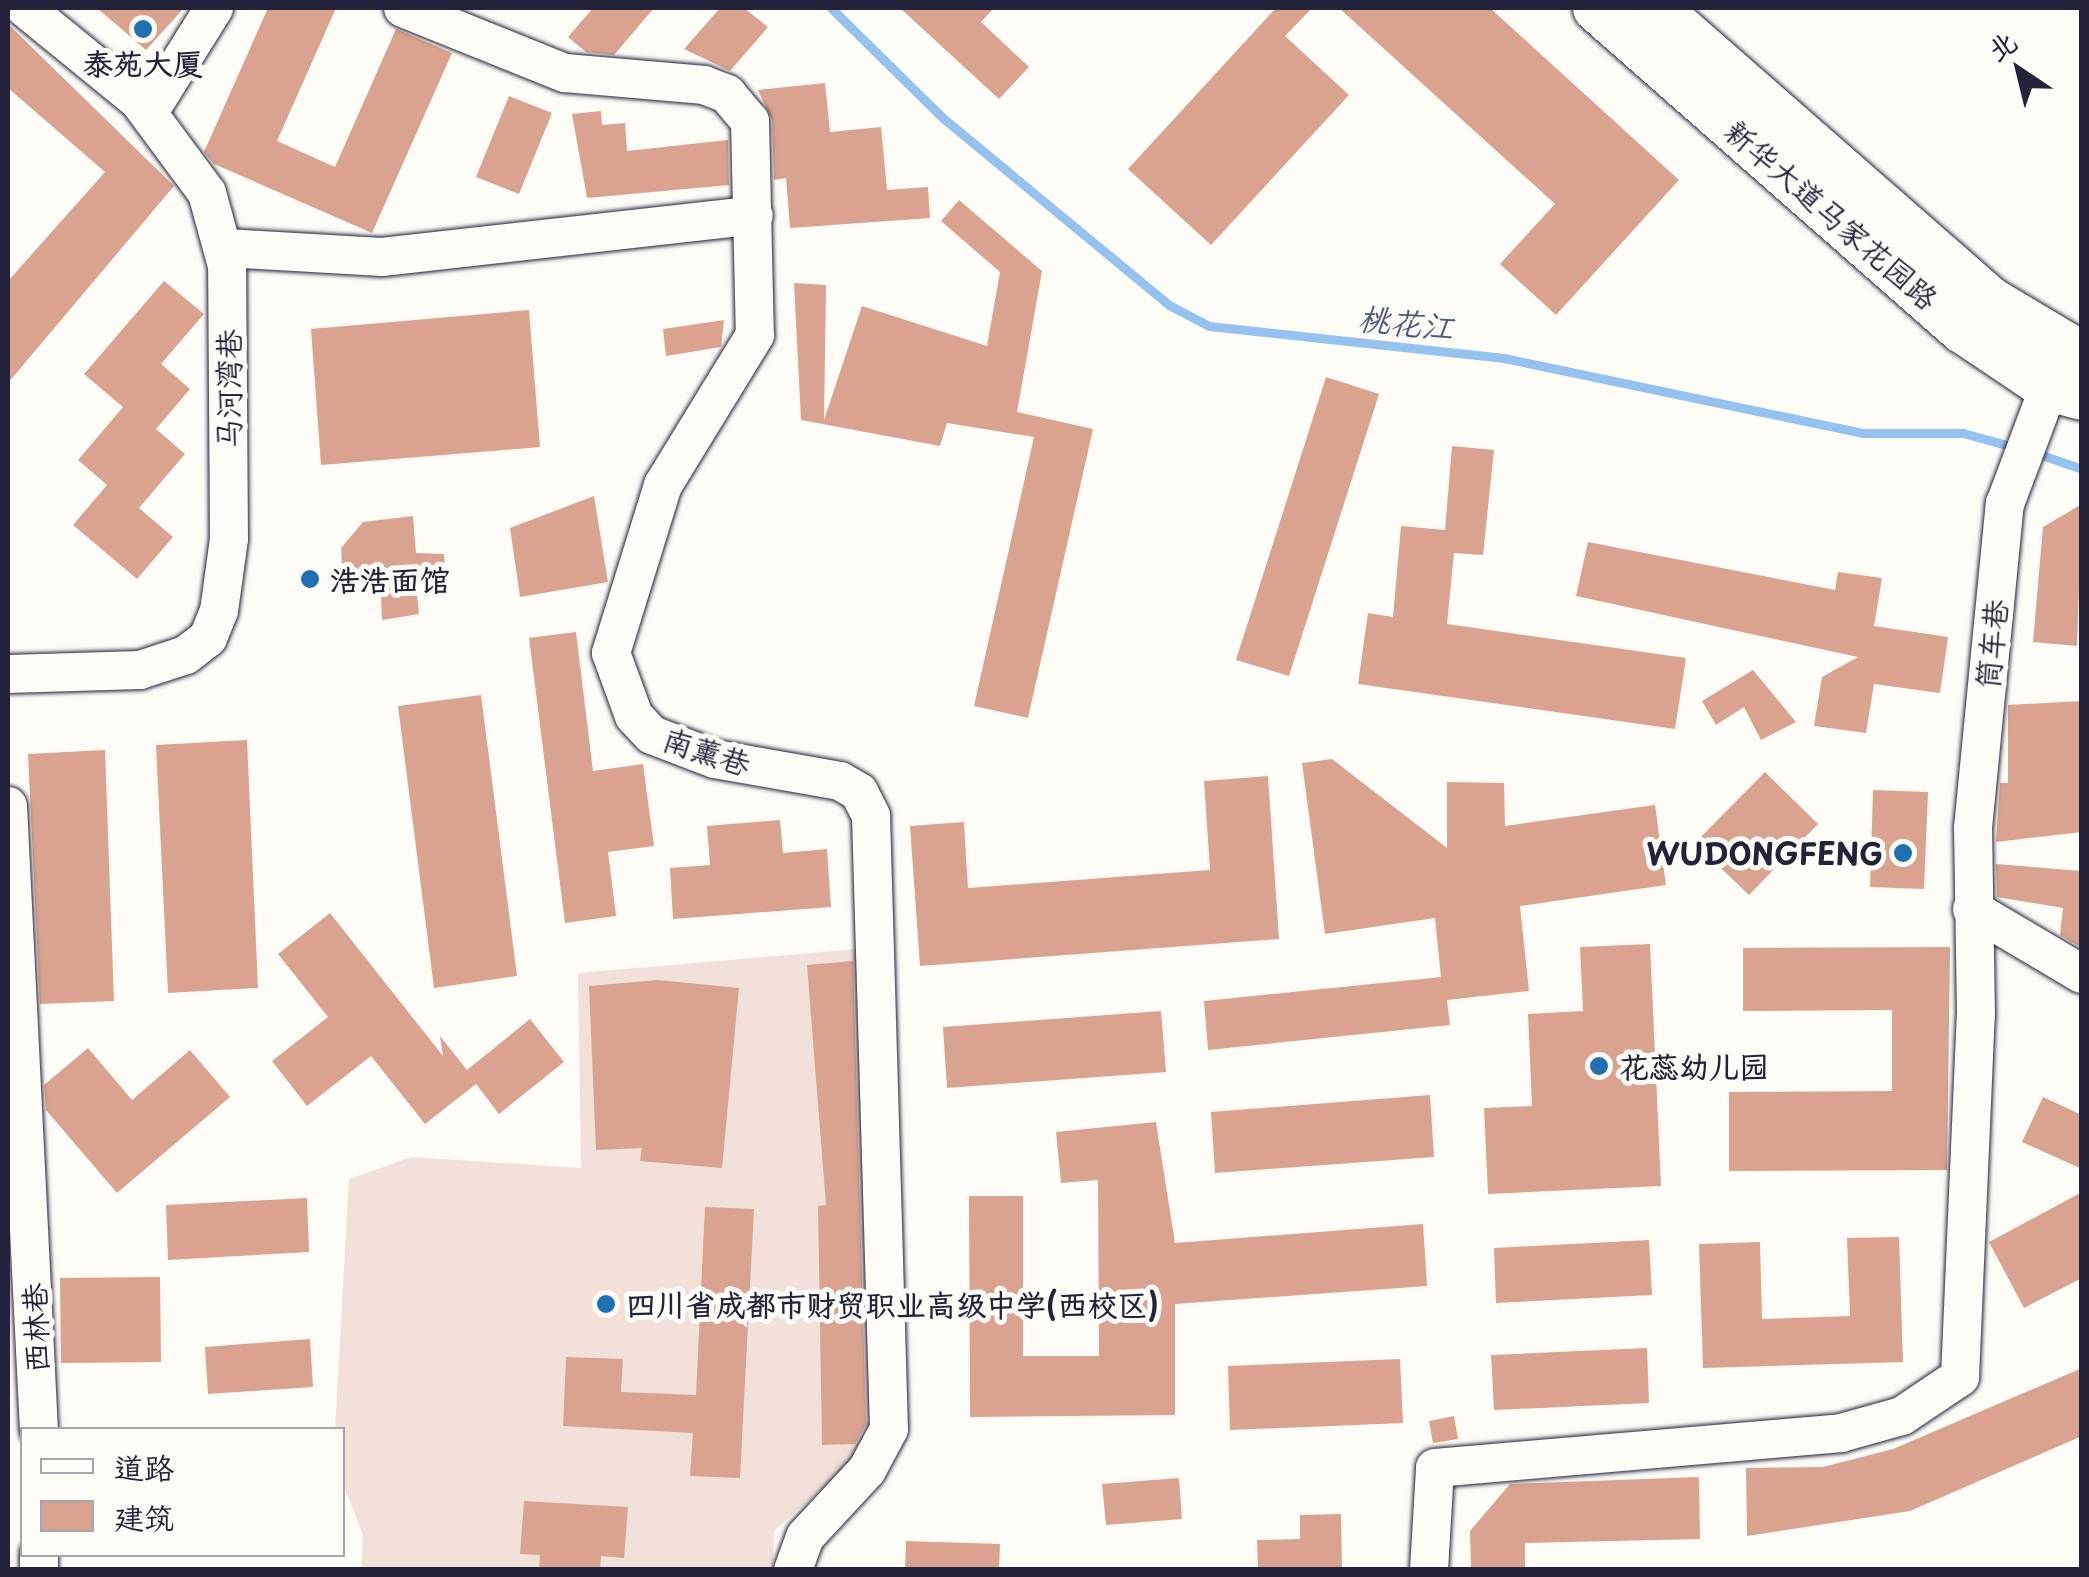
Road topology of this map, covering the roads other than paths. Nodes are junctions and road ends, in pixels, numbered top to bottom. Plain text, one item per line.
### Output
1 (25, 8) edge
2 (214, 8) edge
3 (404, 8) edge
4 (1597, 8) edge
5 (1654, 8) edge
6 (149, 112) junction
7 (754, 215) junction
8 (226, 248) junction
9 (2071, 380) edge
10 (8, 674) edge
11 (8, 806) edge
12 (1972, 909) junction
13 (2082, 974) edge
14 (38, 1427) edge
15 (793, 1570) edge
16 (1429, 1570) edge

1 - 6 street, 马河湾巷
2 - 6 street
3 - 7 street, 南薰巷
4 - 9 main road, 新华大道马家花园路
5 - 9 main road, 新华大道马家花园路
6 - 8 street, 马河湾巷
7 - 8 street
7 - 15 street, 南薰巷
8 - 10 street, 马河湾巷
9 - 12 street, 筒车巷
11 - 14 street, 西林巷
12 - 13 street
12 - 16 street, 筒车巷

